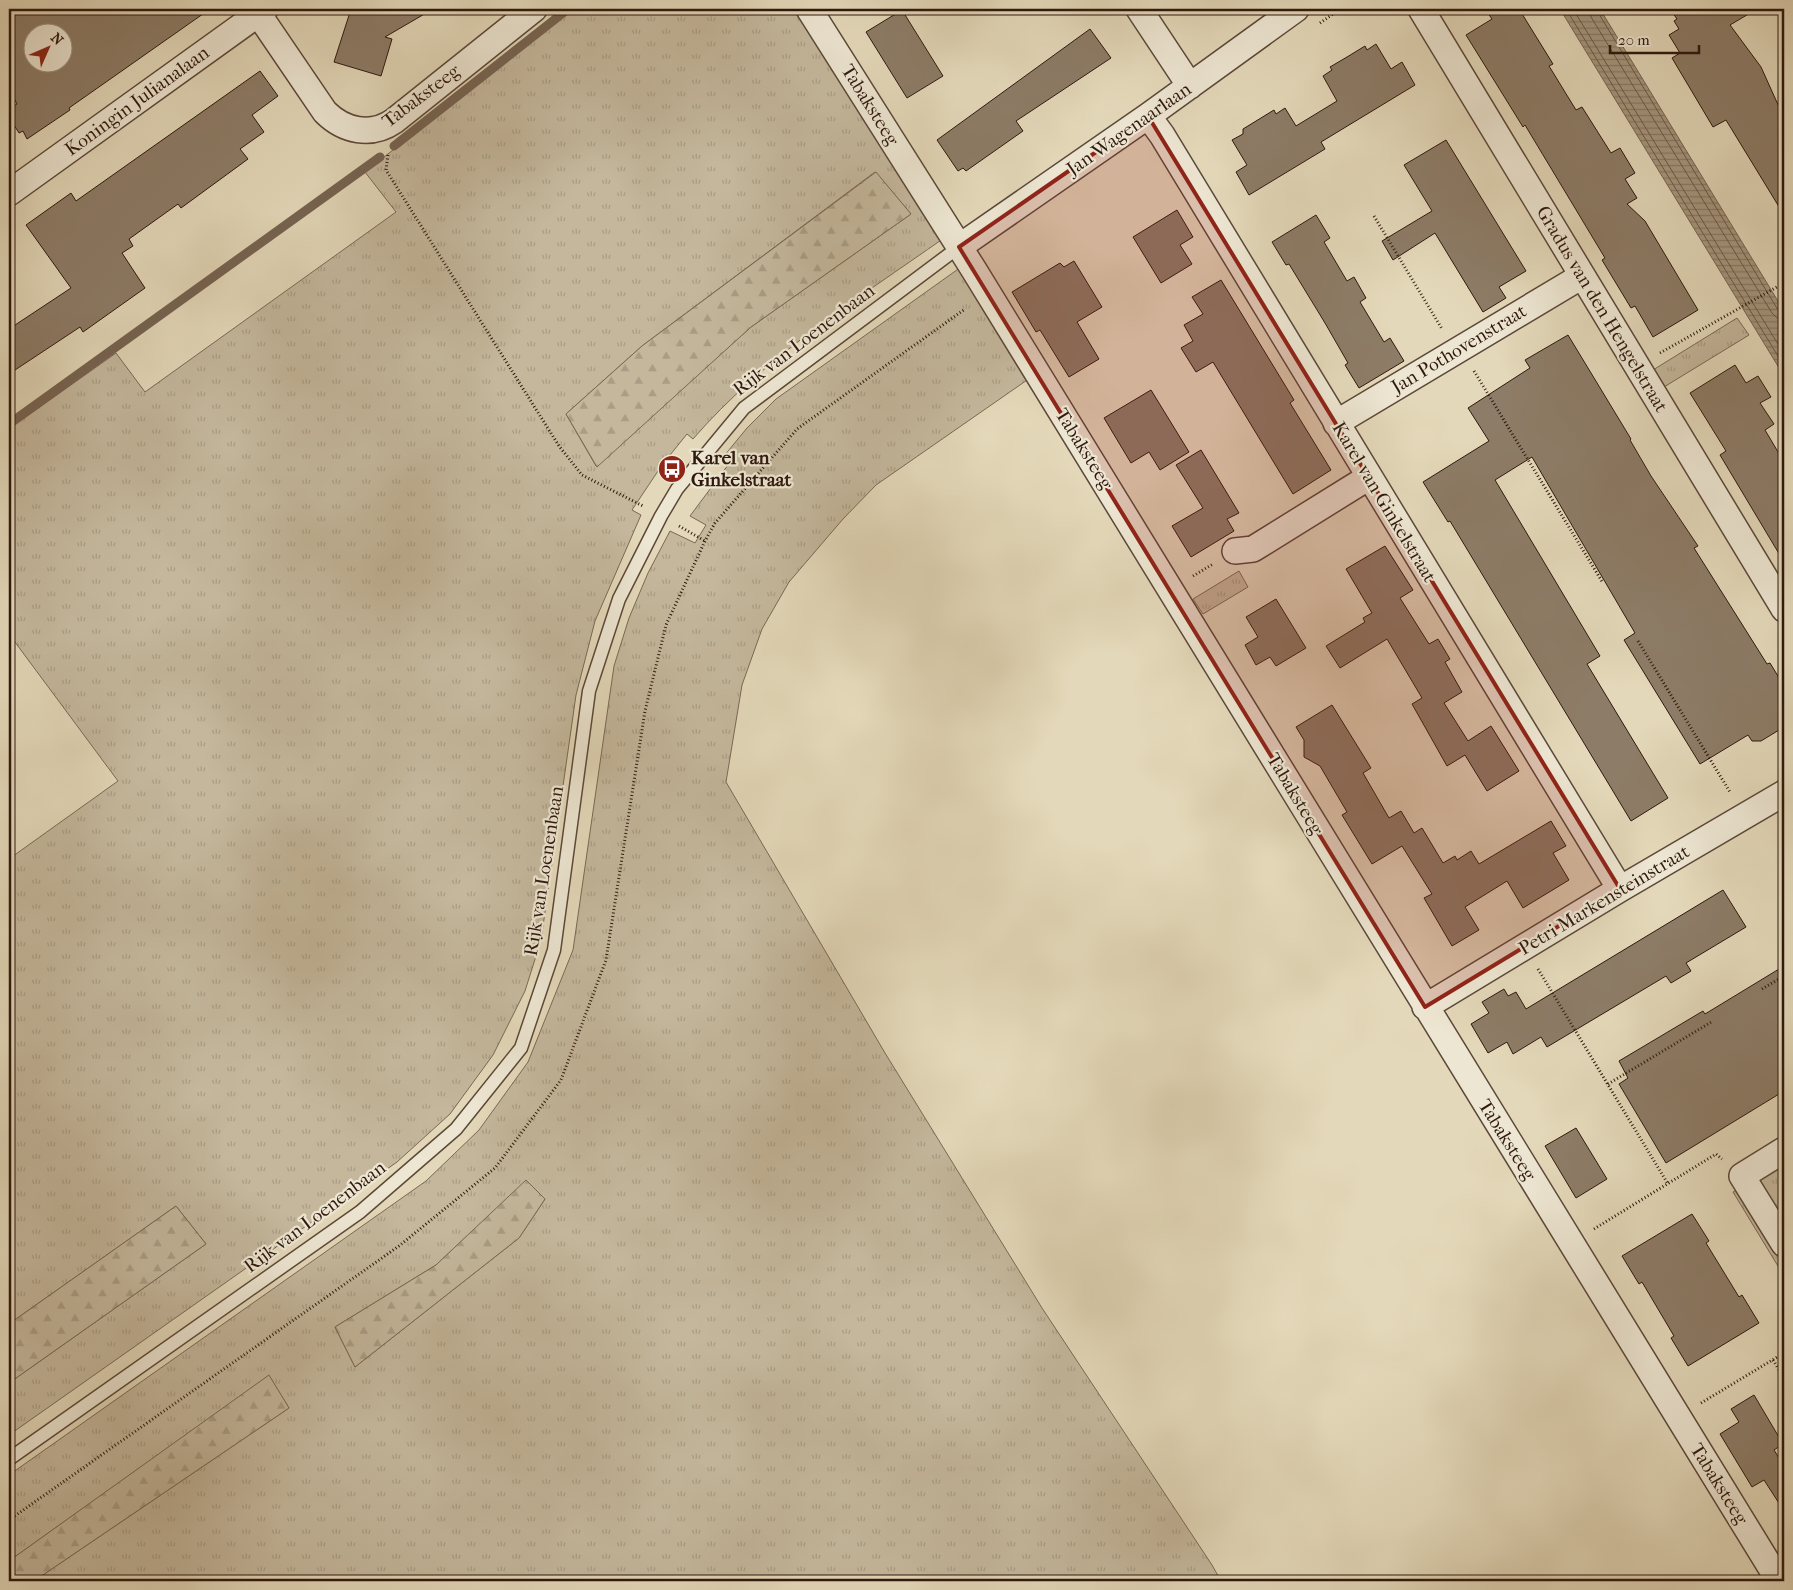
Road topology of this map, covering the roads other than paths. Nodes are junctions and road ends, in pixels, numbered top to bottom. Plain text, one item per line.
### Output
1 (534, 9) edge
2 (809, 9) edge
3 (1138, 9) edge
4 (1296, 9) edge
5 (1421, 9) edge
6 (259, 10) edge
7 (1190, 86) junction
8 (1148, 116) junction
9 (9, 193) edge
10 (959, 247) junction
11 (1582, 276) junction
12 (1336, 423) junction
13 (1369, 477) junction
14 (1235, 551) road end
15 (1784, 609) edge
16 (1784, 793) edge
17 (1620, 889) junction
18 (1425, 1008) junction
19 (1784, 1150) edge
20 (1784, 1244) edge
21 (9, 1459) edge
22 (1779, 1581) edge

1 - 6 street, Tabaksteeg
2 - 10 street, Tabaksteeg
3 - 7 street
4 - 7 street, Jan Wagenaarlaan
5 - 11 street, Gradus van den Hengelstraat
6 - 9 street, Koningin Julianalaan
7 - 8 street, Jan Wagenaarlaan
8 - 10 street, Jan Wagenaarlaan
8 - 12 street, Karel van Ginkelstraat
10 - 18 street, Tabaksteeg
10 - 21 lane, Rijk van Loenenbaan
11 - 12 street, Jan Pothovenstraat
11 - 15 street, Gradus van den Hengelstraat
12 - 13 street, Karel van Ginkelstraat
13 - 14 street
13 - 17 street, Karel van Ginkelstraat
16 - 17 street, Petri Markensteinstraat
17 - 18 street, Petri Markensteinstraat
18 - 22 street, Tabaksteeg
19 - 20 street

